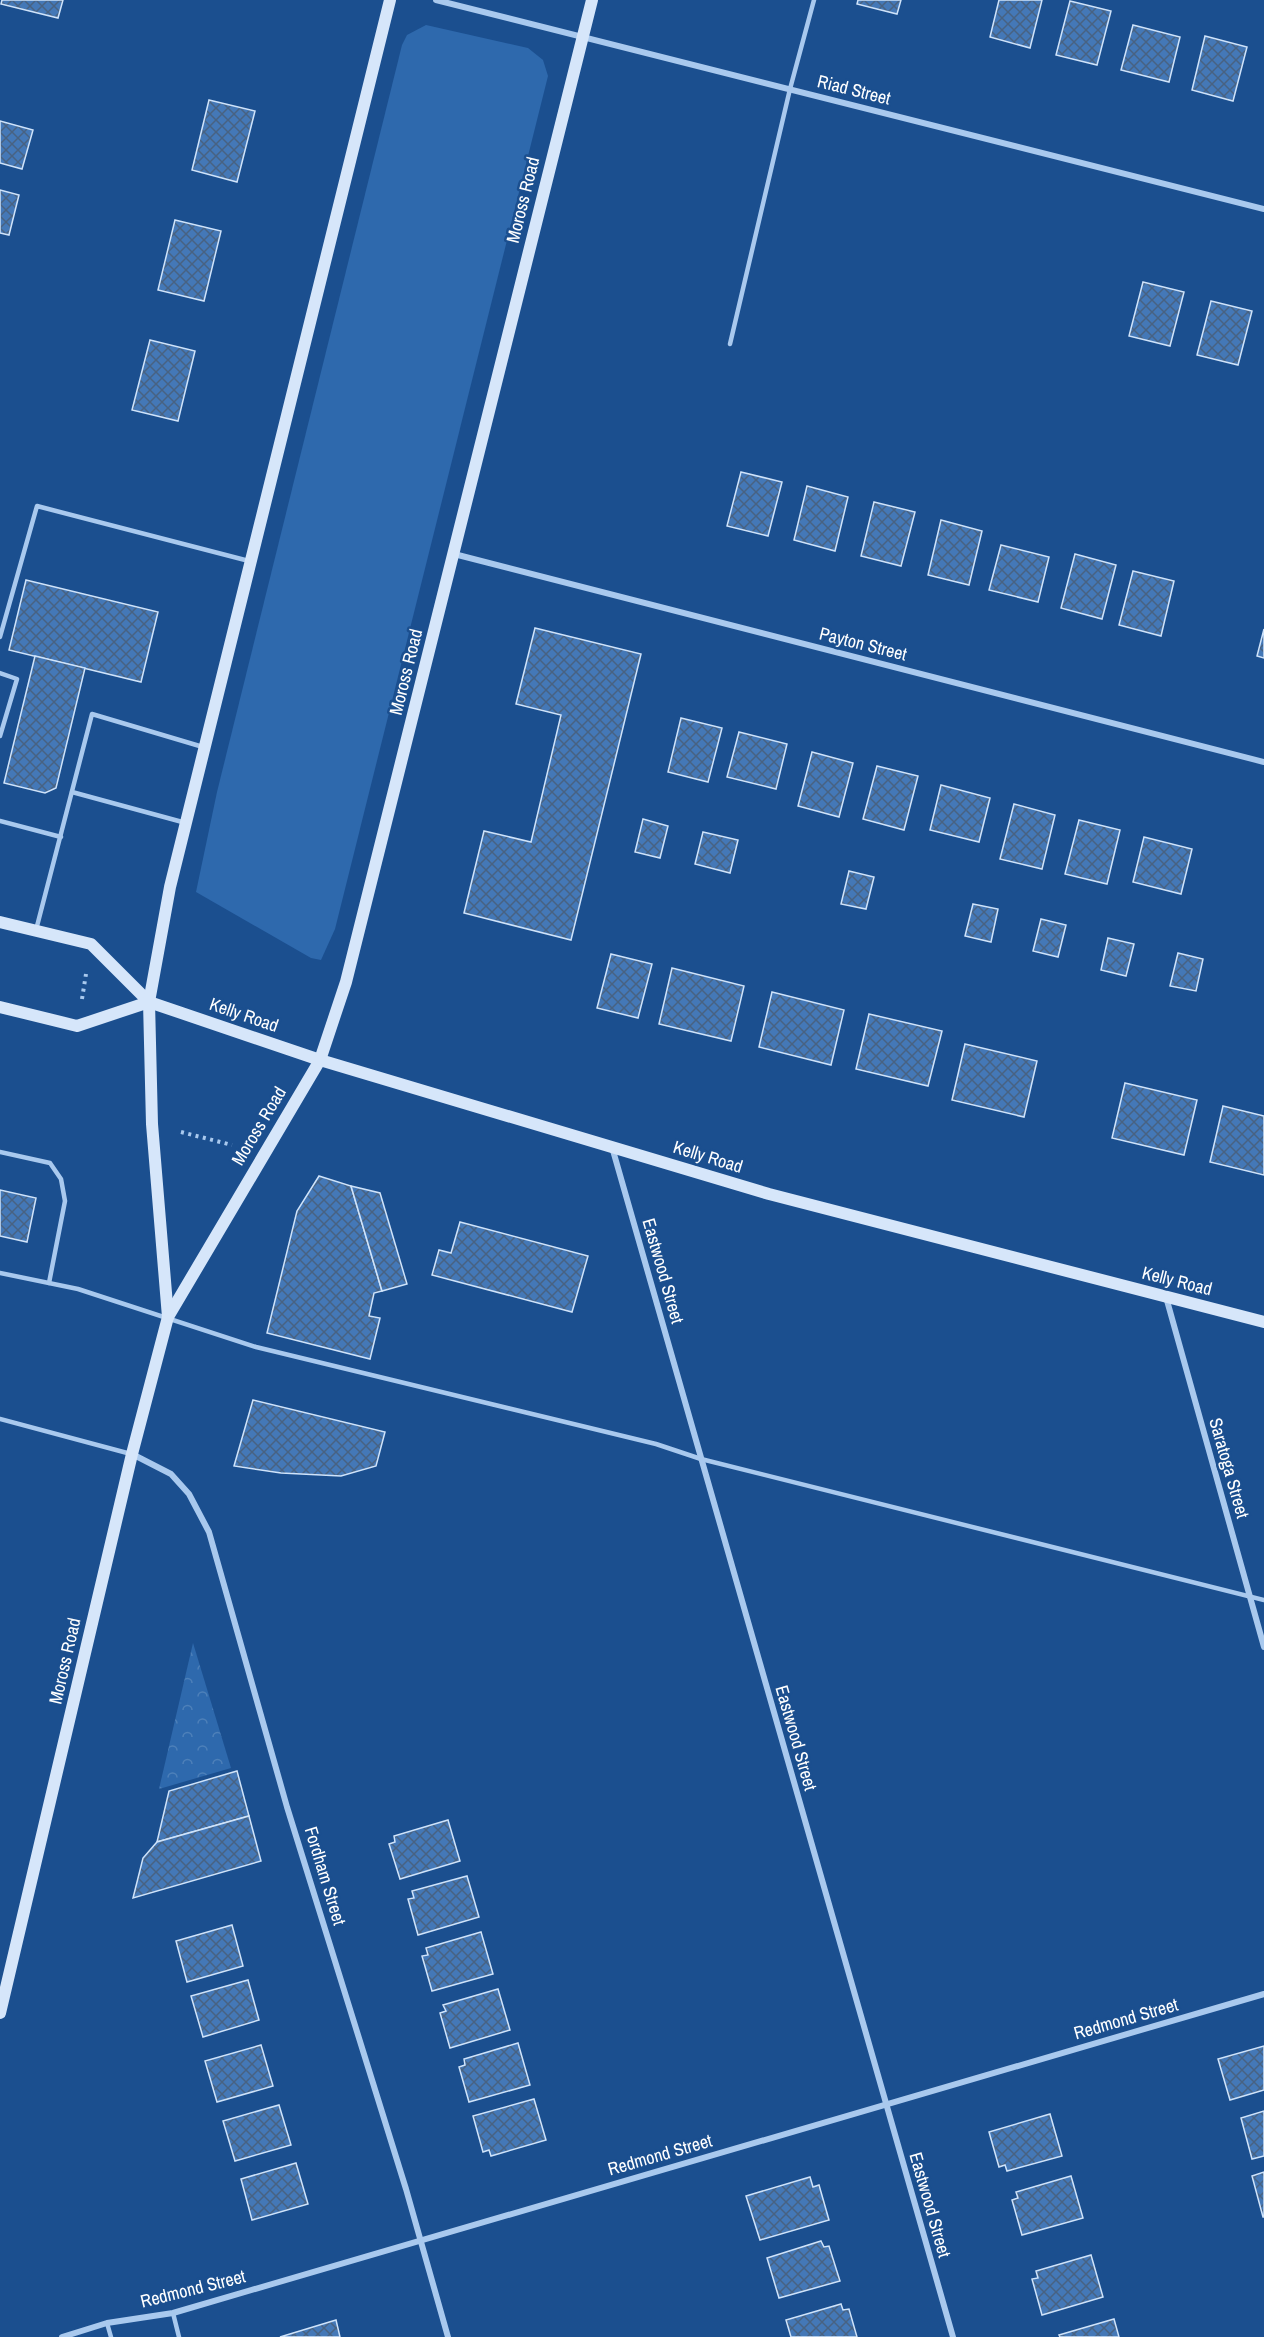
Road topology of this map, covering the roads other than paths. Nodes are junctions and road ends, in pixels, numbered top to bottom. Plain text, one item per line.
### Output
1 (390, 0) edge
2 (436, 0) edge
3 (592, 0) edge
4 (814, 0) edge
5 (583, 36) junction
6 (790, 89) junction
7 (1264, 210) edge
8 (730, 344) dead end
9 (454, 554) junction
10 (252, 561) junction
11 (0, 637) edge
12 (0, 673) edge
13 (0, 736) edge
14 (205, 747) junction
15 (1264, 762) edge
16 (72, 792) junction
17 (0, 821) edge
18 (186, 823) junction
19 (61, 837) junction
20 (0, 922) edge
21 (36, 930) junction
22 (149, 1002) junction
23 (0, 1007) edge
24 (320, 1060) junction
25 (612, 1147) junction
26 (0, 1152) edge
27 (0, 1272) edge
28 (49, 1283) junction
29 (1166, 1297) junction
30 (168, 1317) junction
31 (1264, 1322) edge
32 (0, 1419) edge
33 (132, 1454) junction
34 (701, 1459) junction
35 (1250, 1597) junction
36 (1264, 1600) edge
37 (1264, 1647) edge
38 (1264, 1994) edge
39 (0, 2013) edge
40 (885, 2105) junction
41 (420, 2241) junction
42 (173, 2313) junction
43 (107, 2324) junction
44 (62, 2337) edge
45 (111, 2337) edge
46 (179, 2337) edge
47 (448, 2337) edge
48 (952, 2337) edge

1 - 10 main road, Moross Road
2 - 5 street, Riad Street
3 - 5 main road, Moross Road
4 - 6 lane
5 - 6 street, Riad Street
5 - 9 main road, Moross Road
6 - 7 street, Riad Street
6 - 8 lane
9 - 15 street, Payton Street
9 - 24 main road, Moross Road
10 - 11 lane
10 - 14 main road, Moross Road
12 - 13 lane
14 - 16 lane
14 - 18 main road, Moross Road
16 - 18 lane
16 - 19 lane
17 - 19 lane
18 - 22 main road, Moross Road
19 - 21 lane
20 - 21 main road, Kelly Road
21 - 22 main road, Kelly Road
22 - 23 main road
22 - 24 main road, Kelly Road
22 - 30 main road, Moross Road
24 - 25 main road, Kelly Road
24 - 30 main road, Moross Road
25 - 29 main road, Kelly Road
25 - 34 street, Eastwood Street
26 - 28 lane
27 - 28 lane
28 - 30 lane
29 - 31 main road, Kelly Road
29 - 35 street, Saratoga Street
30 - 33 main road, Moross Road
30 - 34 lane
32 - 33 lane
33 - 39 main road, Moross Road
33 - 41 street, Fordham Street
34 - 35 lane
34 - 40 street, Eastwood Street
35 - 36 lane
35 - 37 street, Saratoga Street
38 - 40 street, Redmond Street
40 - 41 street, Redmond Street
40 - 48 street, Eastwood Street
41 - 42 street, Redmond Street
41 - 47 street, Fordham Street
42 - 43 street, Redmond Street
42 - 46 lane
43 - 44 street, Redmond Street
43 - 45 lane

